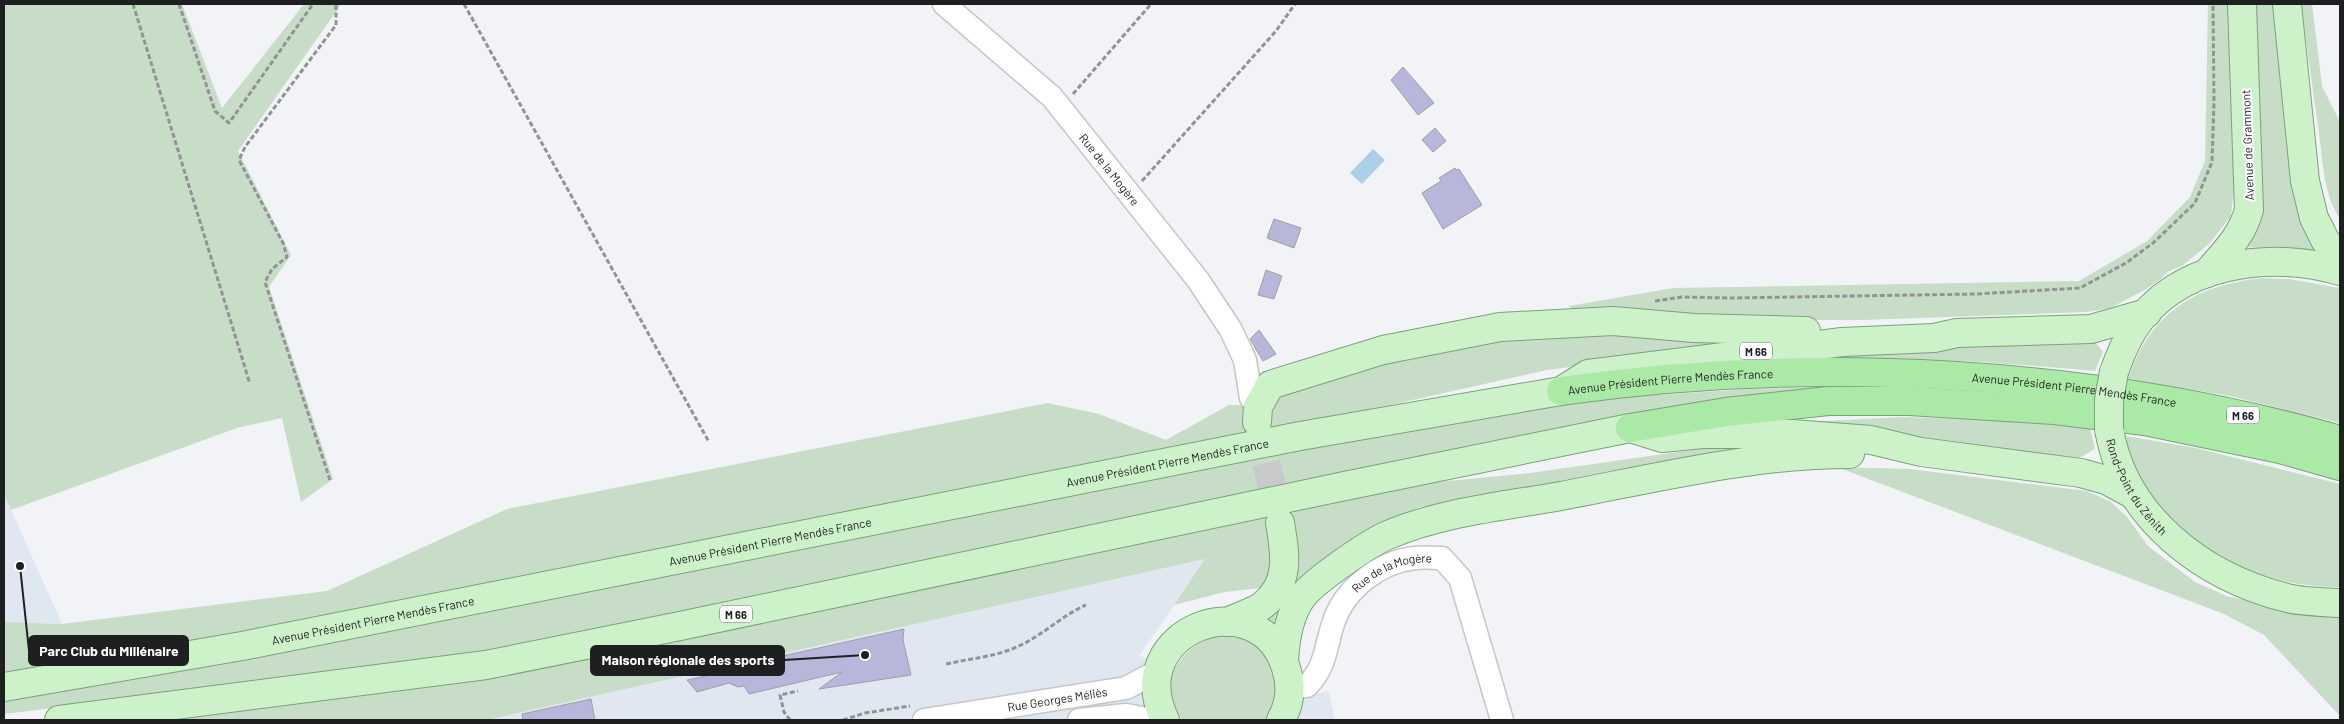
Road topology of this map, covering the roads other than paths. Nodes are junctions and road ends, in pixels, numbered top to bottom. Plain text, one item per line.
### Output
1 (944, 4) edge
2 (2242, 4) edge
3 (2287, 4) edge
4 (2340, 258) edge
5 (2340, 271) edge
6 (2207, 273) junction
7 (2146, 313) junction
8 (1957, 333) junction
9 (1561, 391) junction
10 (1262, 405) joint
11 (1630, 428) junction
12 (2340, 440) edge
13 (1921, 452) junction
14 (2340, 466) edge
15 (2134, 495) junction
16 (1280, 523) tunnel mouth
17 (2340, 603) edge
18 (1228, 622) junction
19 (1158, 671) junction
20 (1287, 674) junction
21 (4, 687) edge
22 (917, 713) edge
23 (59, 720) edge
24 (1079, 720) edge
25 (1151, 720) edge
26 (1165, 720) edge
27 (1281, 720) edge
28 (1502, 720) edge

1 - 10 street, Rue de la Mogère
2 - 6 main road, Avenue de Grammont
3 - 4 main road
5 - 6 main road, Rond-Point du Zénith
6 - 7 main road, Rond-Point du Zénith
7 - 8 main road, M 66
7 - 15 main road, Rond-Point du Zénith, bridge
8 - 9 main road, M 66
8 - 10 main road
9 - 12 highway, Avenue Président Pierre Mendès France / M 66
9 - 21 main road, Avenue Président Pierre Mendès France / M 66
11 - 13 main road, M 66
11 - 14 highway, Avenue Président Pierre Mendès France / M 66
11 - 23 main road, Avenue Président Pierre Mendès France / M 66
13 - 15 main road, M 66
13 - 20 main road, M 66
15 - 17 main road, Rond-Point du Zénith
16 - 18 main road
18 - 19 main road
18 - 20 main road
19 - 22 street, Rue Georges Méliès
19 - 26 main road
20 - 27 main road
20 - 28 street, Rue de la Mogère
24 - 25 street, Rue Georges Méliès

